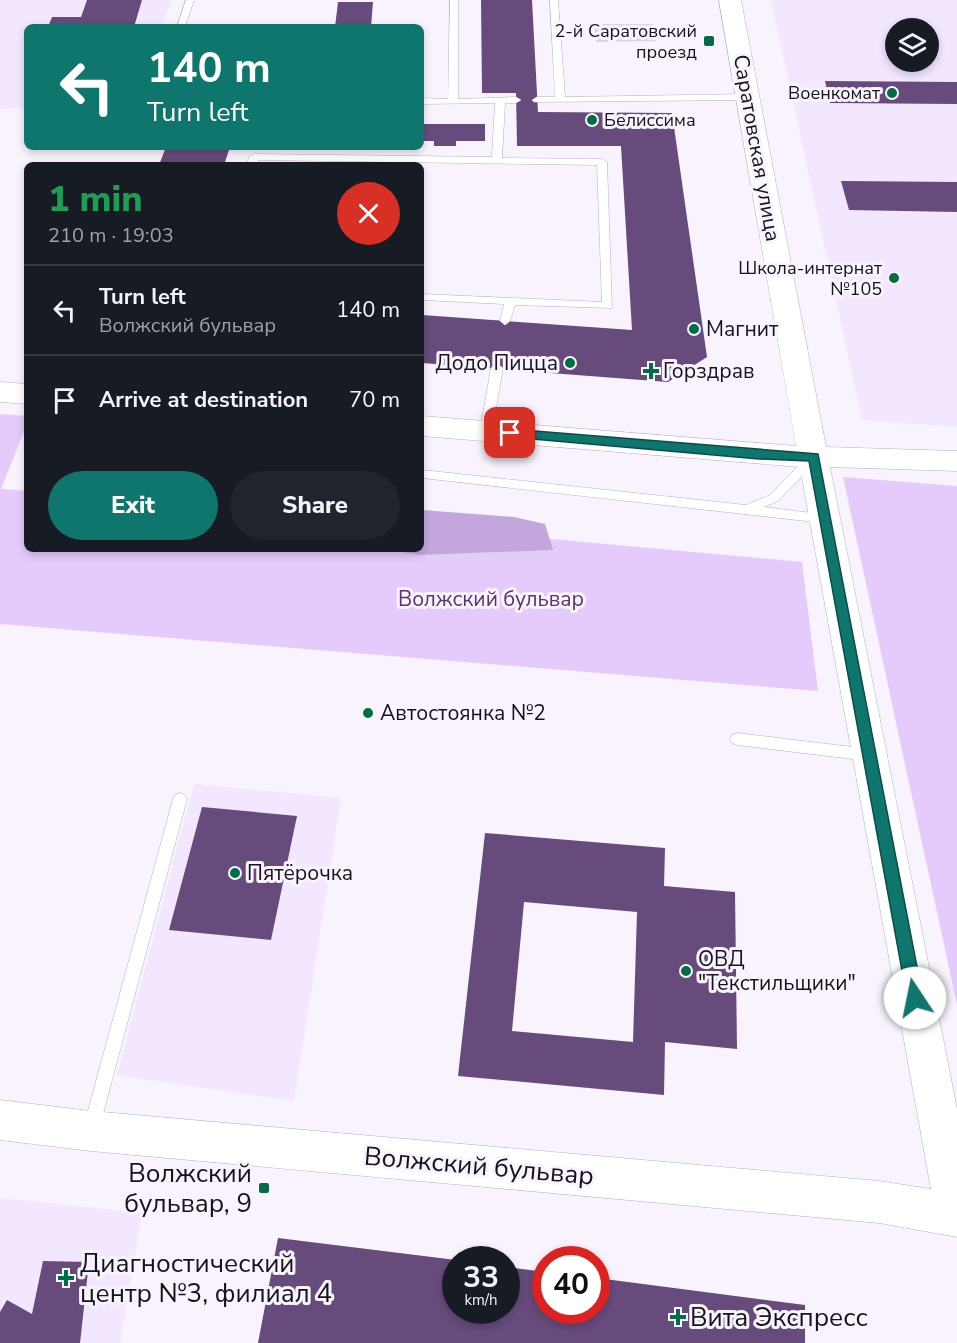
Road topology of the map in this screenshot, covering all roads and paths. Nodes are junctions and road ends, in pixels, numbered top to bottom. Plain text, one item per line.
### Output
1 (190, 0) edge
2 (454, 0) edge
3 (554, 0) edge
4 (730, 0) edge
5 (182, 24) edge
6 (749, 97) junction
7 (560, 99) junction
8 (516, 100) dead end
9 (537, 100) dead end
10 (424, 101) edge
11 (453, 102) junction
12 (500, 102) junction
13 (364, 150) edge
14 (363, 158) junction
15 (497, 160) junction
16 (253, 162) edge
17 (424, 297) edge
18 (510, 302) junction
19 (505, 321) dead end
20 (497, 369) dead end
21 (0, 392) edge
22 (24, 394) edge
23 (424, 426) edge
24 (486, 431) junction
25 (814, 457) junction
26 (957, 461) edge
27 (424, 474) edge
28 (748, 509) junction
29 (824, 518) junction
30 (737, 739) dead end
31 (869, 755) junction
32 (180, 799) dead end
33 (0, 1120) edge
34 (90, 1131) junction
35 (957, 1216) edge

1 - 5 lane
2 - 11 lane
3 - 7 lane
4 - 6 street, Саратовская улица
6 - 7 lane
6 - 25 street, Саратовская улица
7 - 9 lane
8 - 12 lane
10 - 11 lane
11 - 12 lane
12 - 15 lane
13 - 14 lane
14 - 15 lane
14 - 16 lane
15 - 18 lane
17 - 18 lane
18 - 19 lane
20 - 24 lane
21 - 22 street
23 - 24 street
24 - 25 street
25 - 26 street
25 - 28 lane
25 - 29 street, Саратовская улица
27 - 28 lane
28 - 29 lane
29 - 31 street, Саратовская улица
30 - 31 lane
31 - 35 street, Саратовская улица
32 - 34 lane
33 - 34 street, Волжский бульвар
34 - 35 street, Волжский бульвар

